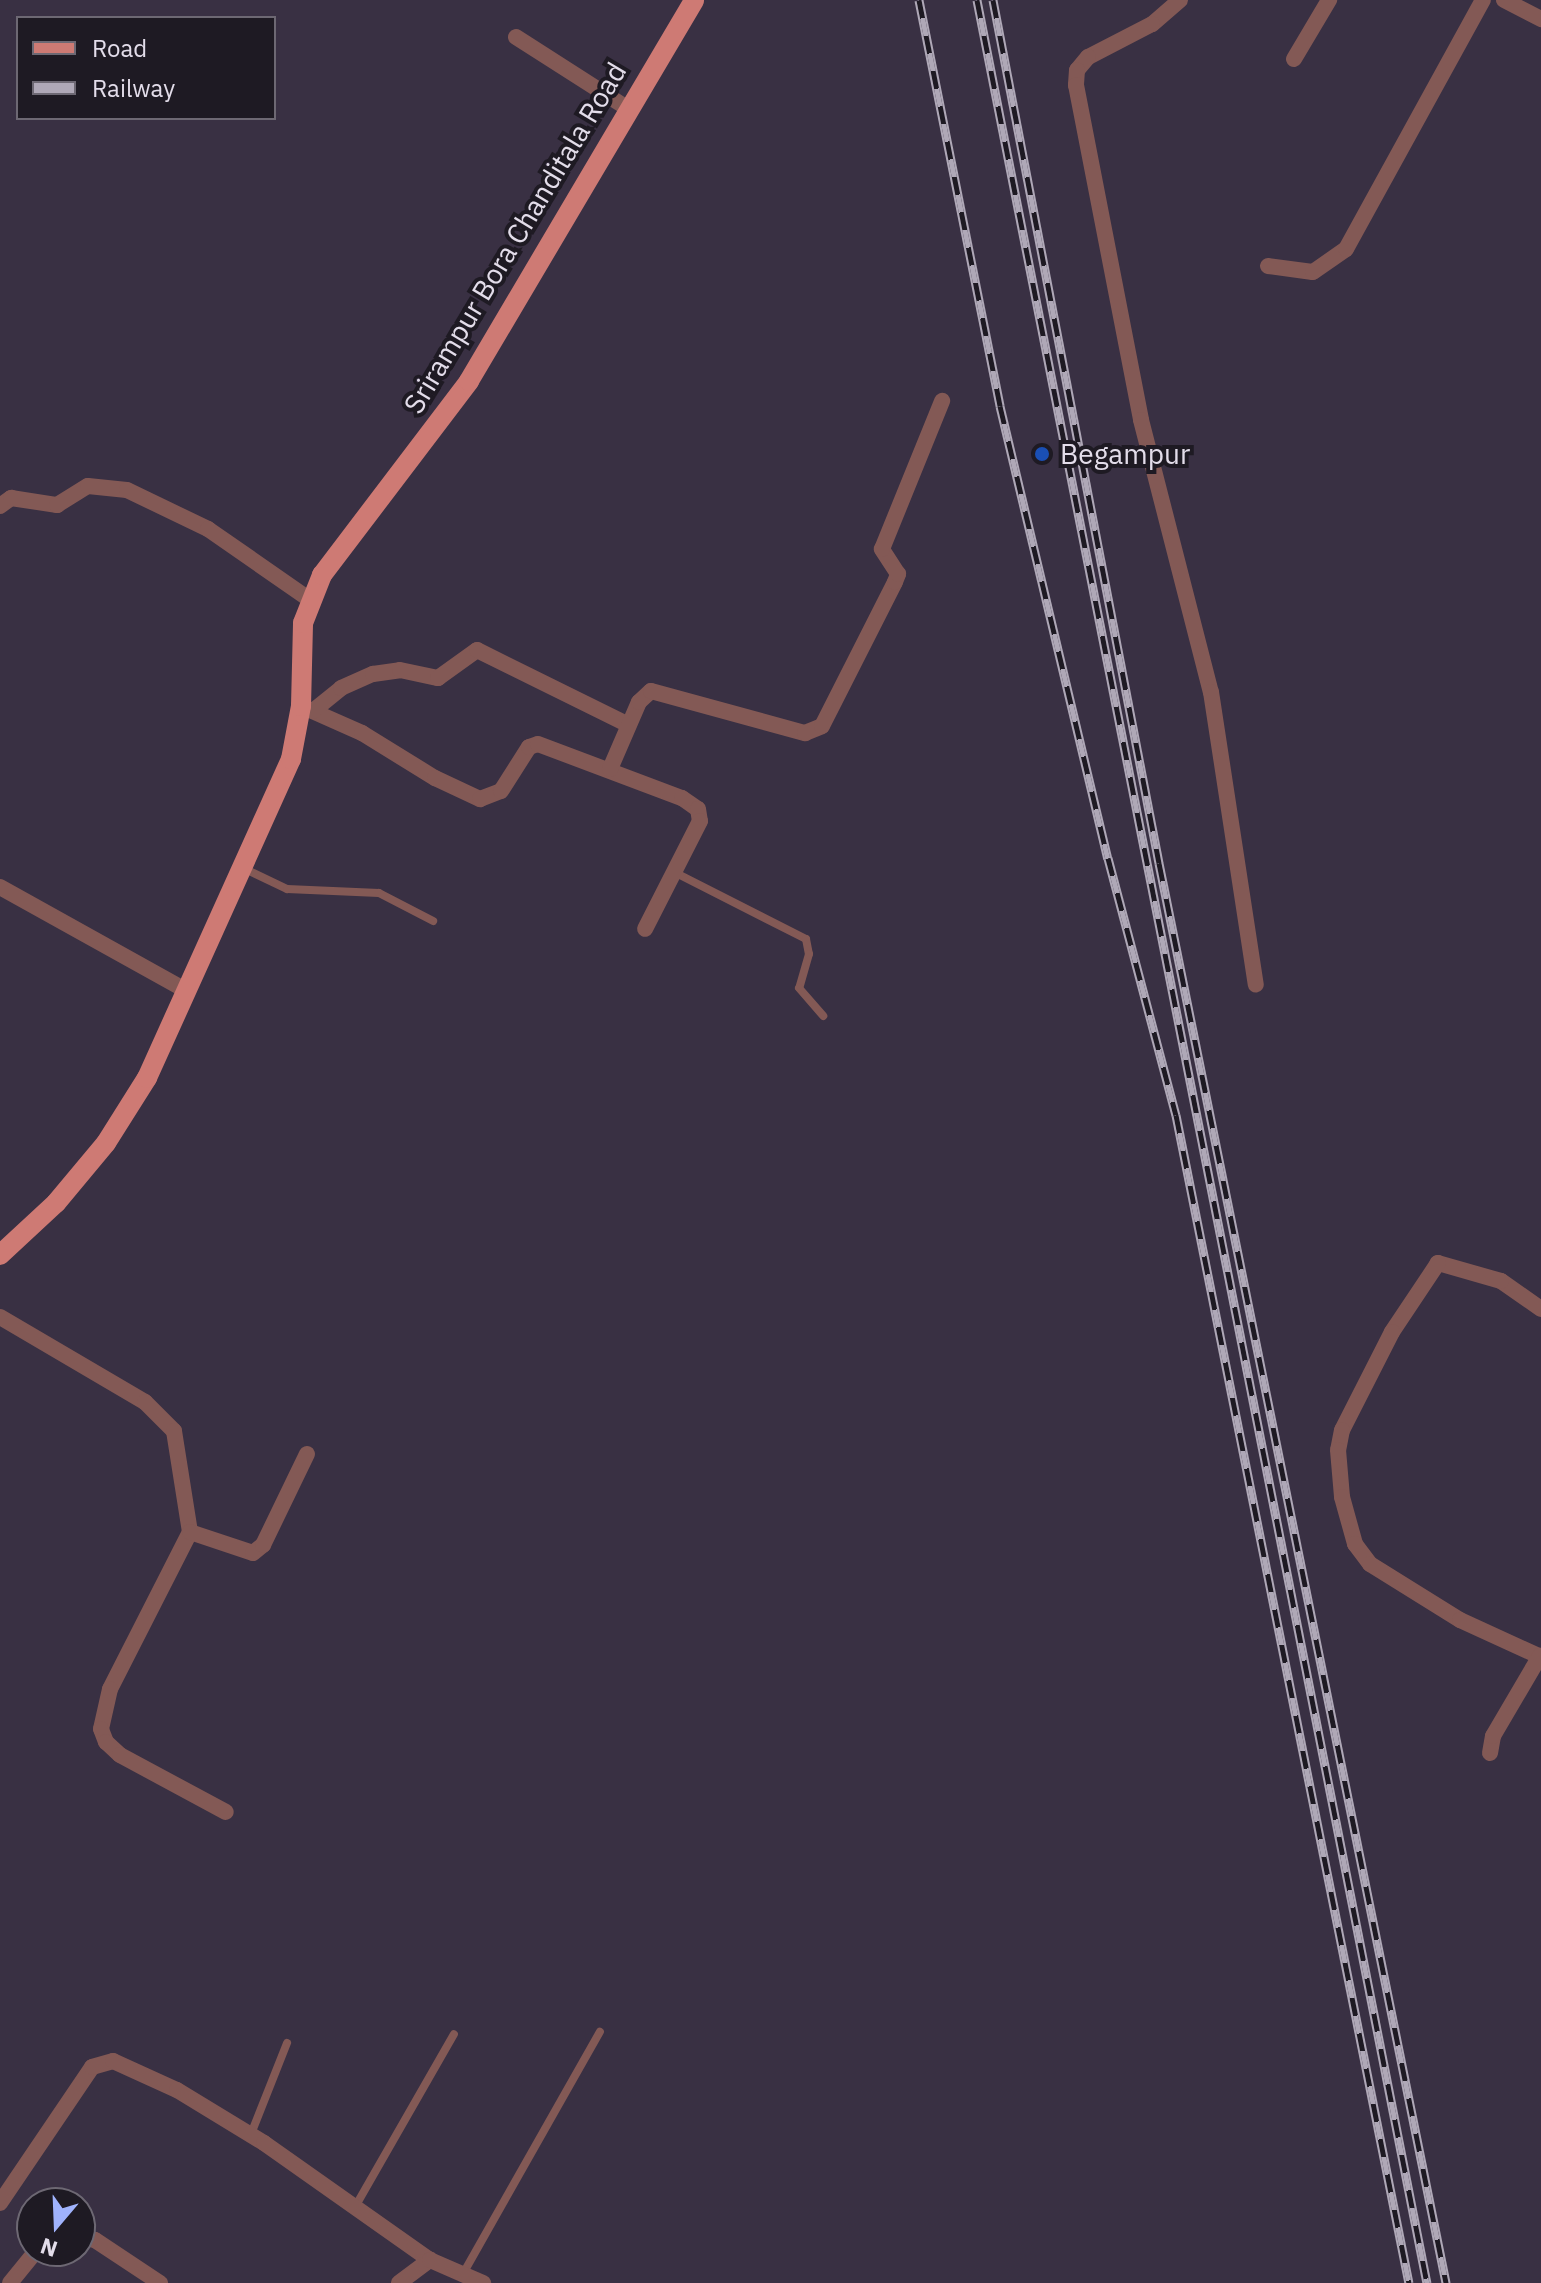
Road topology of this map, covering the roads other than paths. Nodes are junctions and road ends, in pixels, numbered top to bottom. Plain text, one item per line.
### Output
1 (694, 0) edge
2 (1180, 0) edge
3 (1329, 0) edge
4 (1483, 0) edge
5 (1504, 0) edge
6 (1541, 19) edge
7 (516, 37) dead end
8 (1294, 59) dead end
9 (627, 108) junction
10 (1268, 266) dead end
11 (942, 401) dead end
12 (0, 506) edge
13 (310, 600) junction
14 (307, 709) junction
15 (629, 725) junction
16 (610, 769) junction
17 (243, 868) junction
18 (674, 872) junction
19 (0, 887) edge
20 (433, 921) dead end
21 (645, 929) dead end
22 (1256, 985) dead end
23 (187, 991) junction
24 (823, 1016) dead end
25 (0, 1255) edge
26 (1541, 1309) edge
27 (0, 1317) edge
28 (307, 1454) dead end
29 (190, 1532) junction
30 (1541, 1657) edge
31 (1490, 1753) dead end
32 (226, 1812) dead end
33 (600, 2032) dead end
34 (454, 2034) dead end
35 (287, 2043) dead end
36 (251, 2135) junction
37 (0, 2203) edge
38 (354, 2207) junction
39 (96, 2241) edge
40 (430, 2260) junction
41 (23, 2267) edge
42 (464, 2272) junction
43 (10, 2283) edge
44 (160, 2283) edge
45 (399, 2283) edge
46 (483, 2283) edge

1 - 9 main road, Srirampur Bora Chanditala Road
2 - 22 street
3 - 8 street
4 - 10 street
5 - 6 street
7 - 9 street
9 - 13 main road, Srirampur Bora Chanditala Road
11 - 15 street
12 - 13 street
13 - 14 main road, Srirampur Bora Chanditala Road
14 - 15 street
14 - 16 street
14 - 17 main road, Srirampur Bora Chanditala Road
15 - 16 street
16 - 18 street
17 - 20 lane
17 - 23 main road, Srirampur Bora Chanditala Road
18 - 21 street
18 - 24 lane
19 - 23 street
23 - 25 main road, Srirampur Bora Chanditala Road
26 - 30 street
27 - 29 street
28 - 29 street
29 - 32 street
30 - 31 street
33 - 42 lane
34 - 38 lane
35 - 36 lane
36 - 37 street
36 - 38 street
38 - 40 street
39 - 44 street
40 - 42 street
40 - 45 street
41 - 43 street
42 - 46 street

